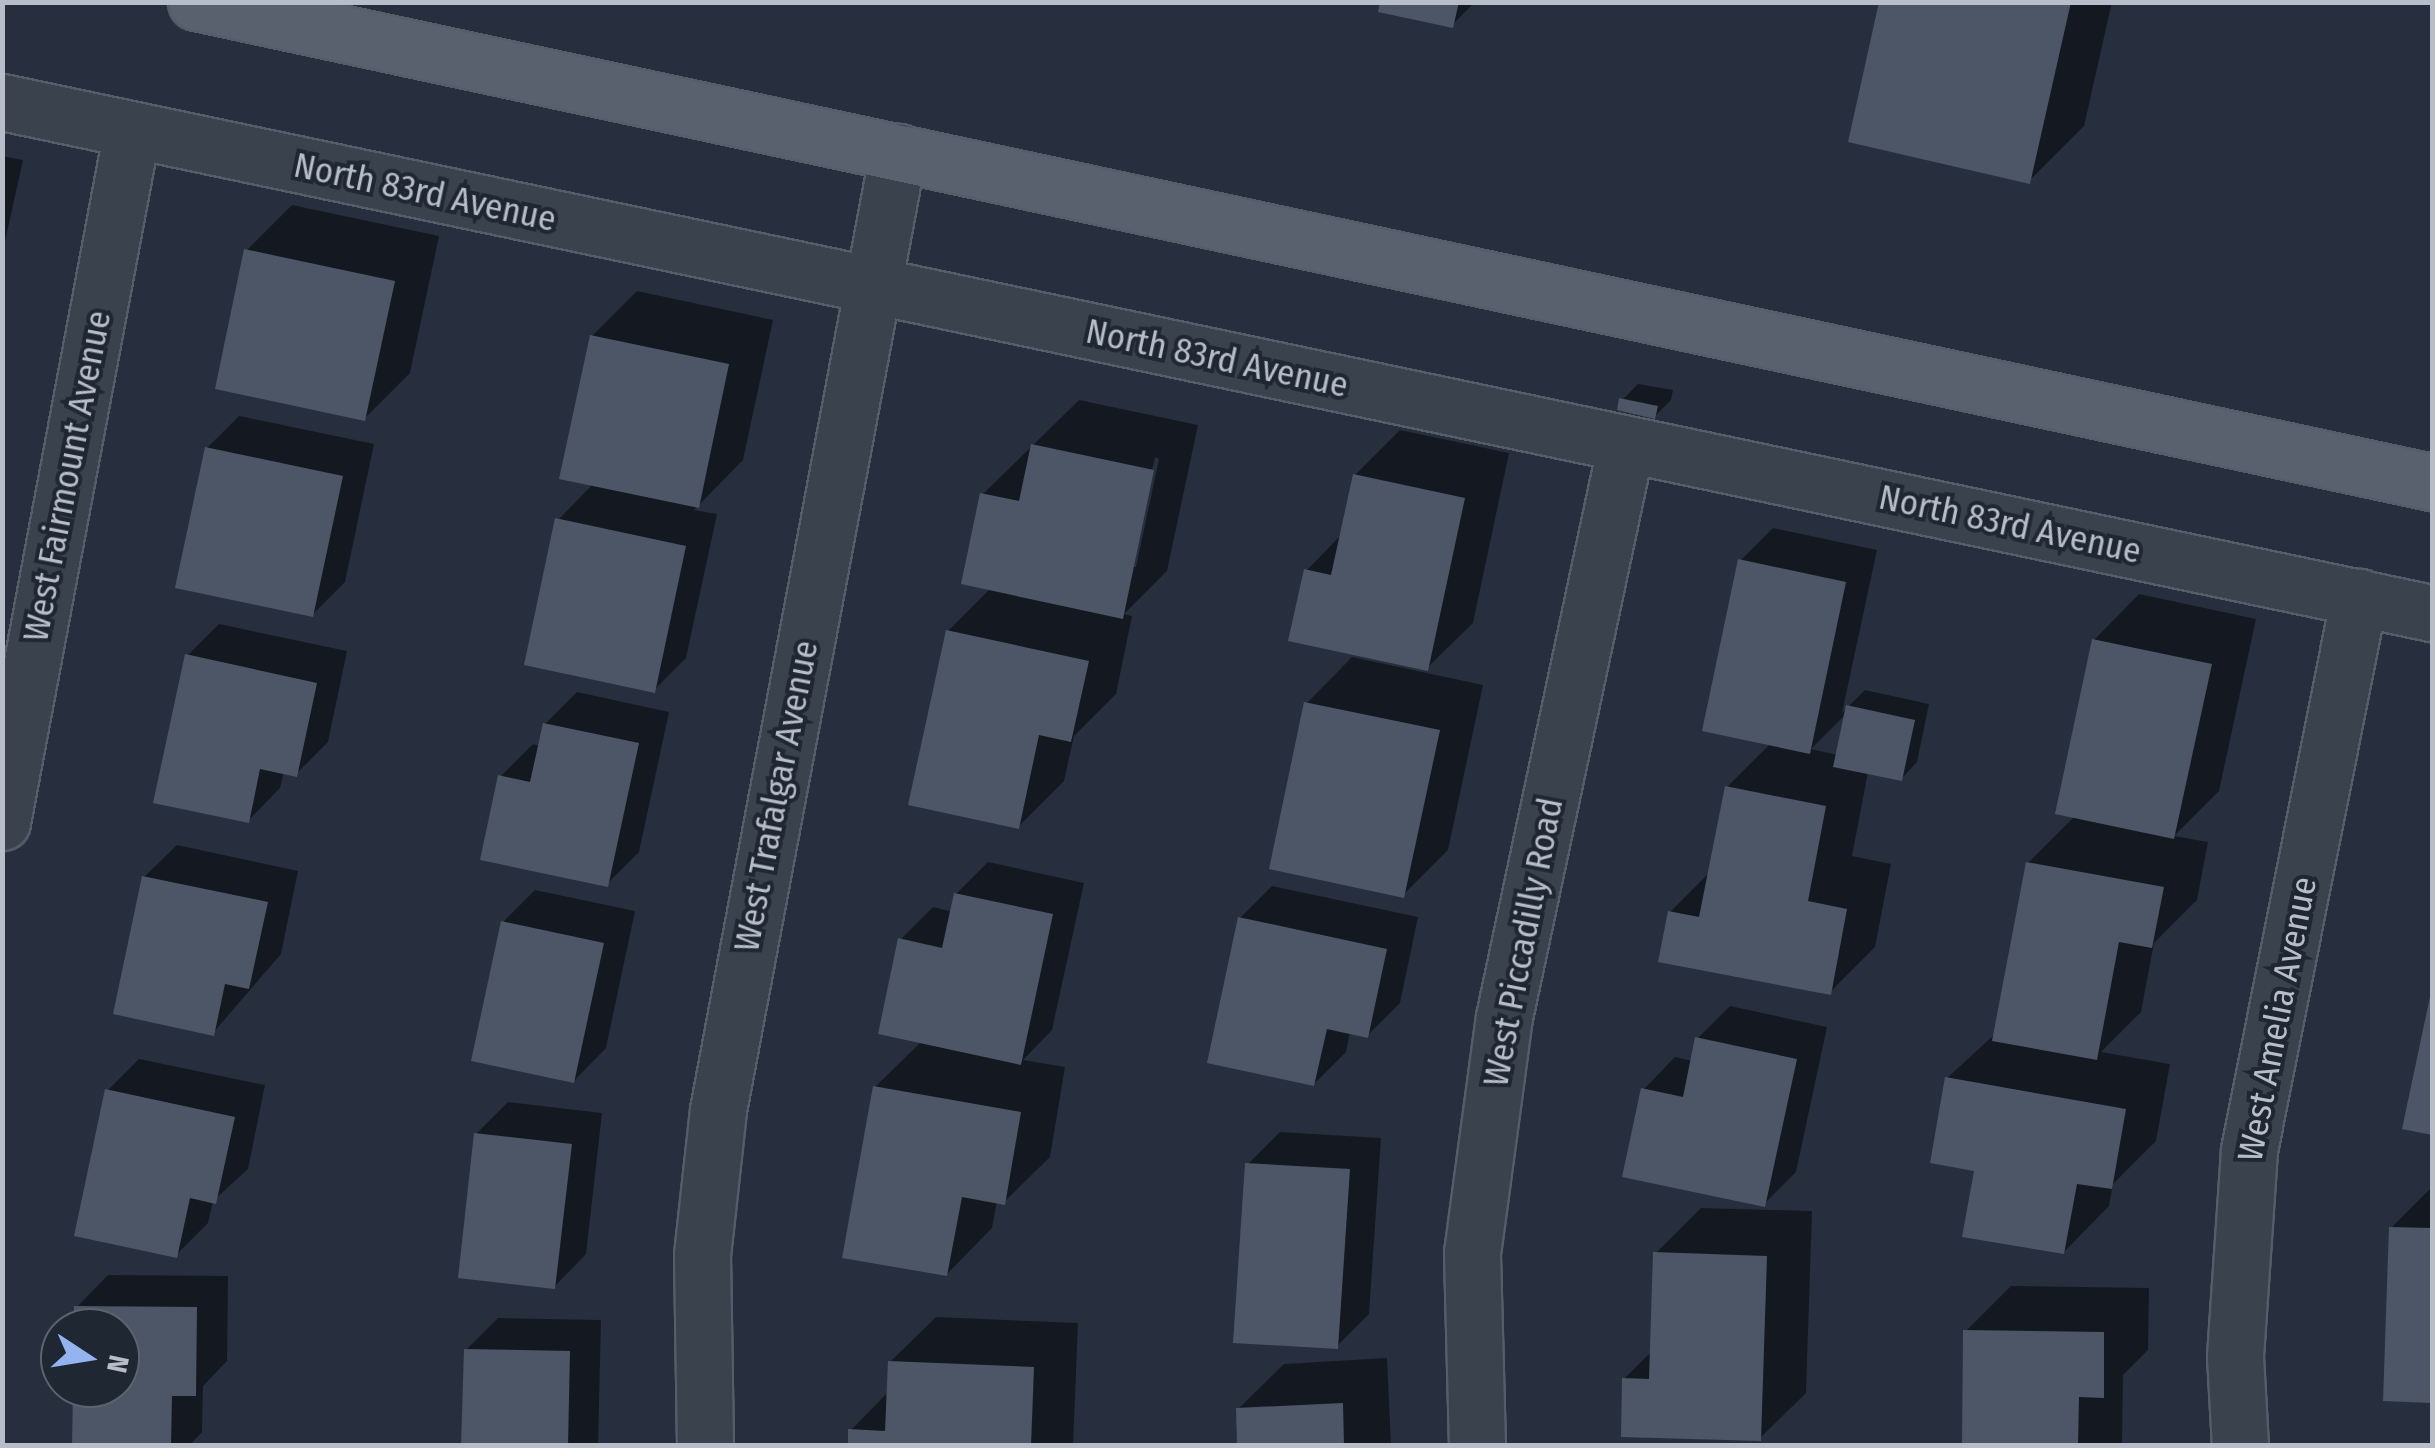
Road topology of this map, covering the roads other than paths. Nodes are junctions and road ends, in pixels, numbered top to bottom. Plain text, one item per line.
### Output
1 (196, 2) edge
2 (2, 102) edge
3 (132, 130) junction
4 (898, 152) junction
5 (872, 285) junction
6 (1626, 444) junction
7 (2432, 482) edge
8 (2359, 597) junction
9 (2432, 613) edge
10 (2, 822) edge
11 (705, 1446) edge
12 (1477, 1446) edge
13 (2240, 1446) edge

1 - 4 main road
2 - 3 street, North 83rd Avenue
3 - 5 street, North 83rd Avenue
3 - 10 street, West Fairmount Avenue
4 - 5 street, West Trafalgar Avenue
4 - 7 main road
5 - 6 street, North 83rd Avenue
5 - 11 street, West Trafalgar Avenue
6 - 8 street, North 83rd Avenue
6 - 12 street, West Piccadilly Road
8 - 9 street, North 83rd Avenue
8 - 13 street, West Amelia Avenue

